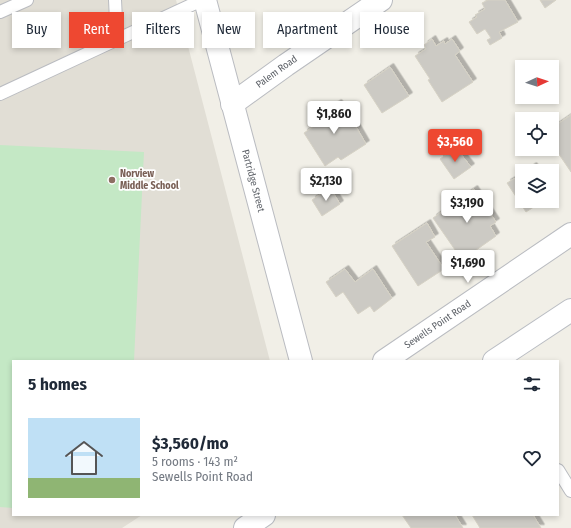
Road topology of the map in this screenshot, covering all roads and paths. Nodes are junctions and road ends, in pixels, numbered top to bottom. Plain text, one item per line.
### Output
1 (27, 0) edge
2 (115, 0) edge
3 (204, 0) edge
4 (381, 0) edge
5 (0, 12) edge
6 (116, 12) edge
7 (124, 37) edge
8 (100, 48) edge
9 (0, 94) edge
10 (232, 104) junction
11 (571, 234) edge
12 (571, 310) edge
13 (301, 360) edge
14 (385, 360) edge
15 (496, 360) edge
16 (559, 472) edge
17 (571, 491) edge
18 (263, 516) edge
19 (245, 528) edge

1 - 5 lane
2 - 6 lane
3 - 7 lane
3 - 10 street, Partridge Street
4 - 10 street, Palem Road
8 - 9 lane
10 - 13 street, Partridge Street
11 - 14 street, Sewells Point Road
12 - 15 street
16 - 17 lane
18 - 19 street

